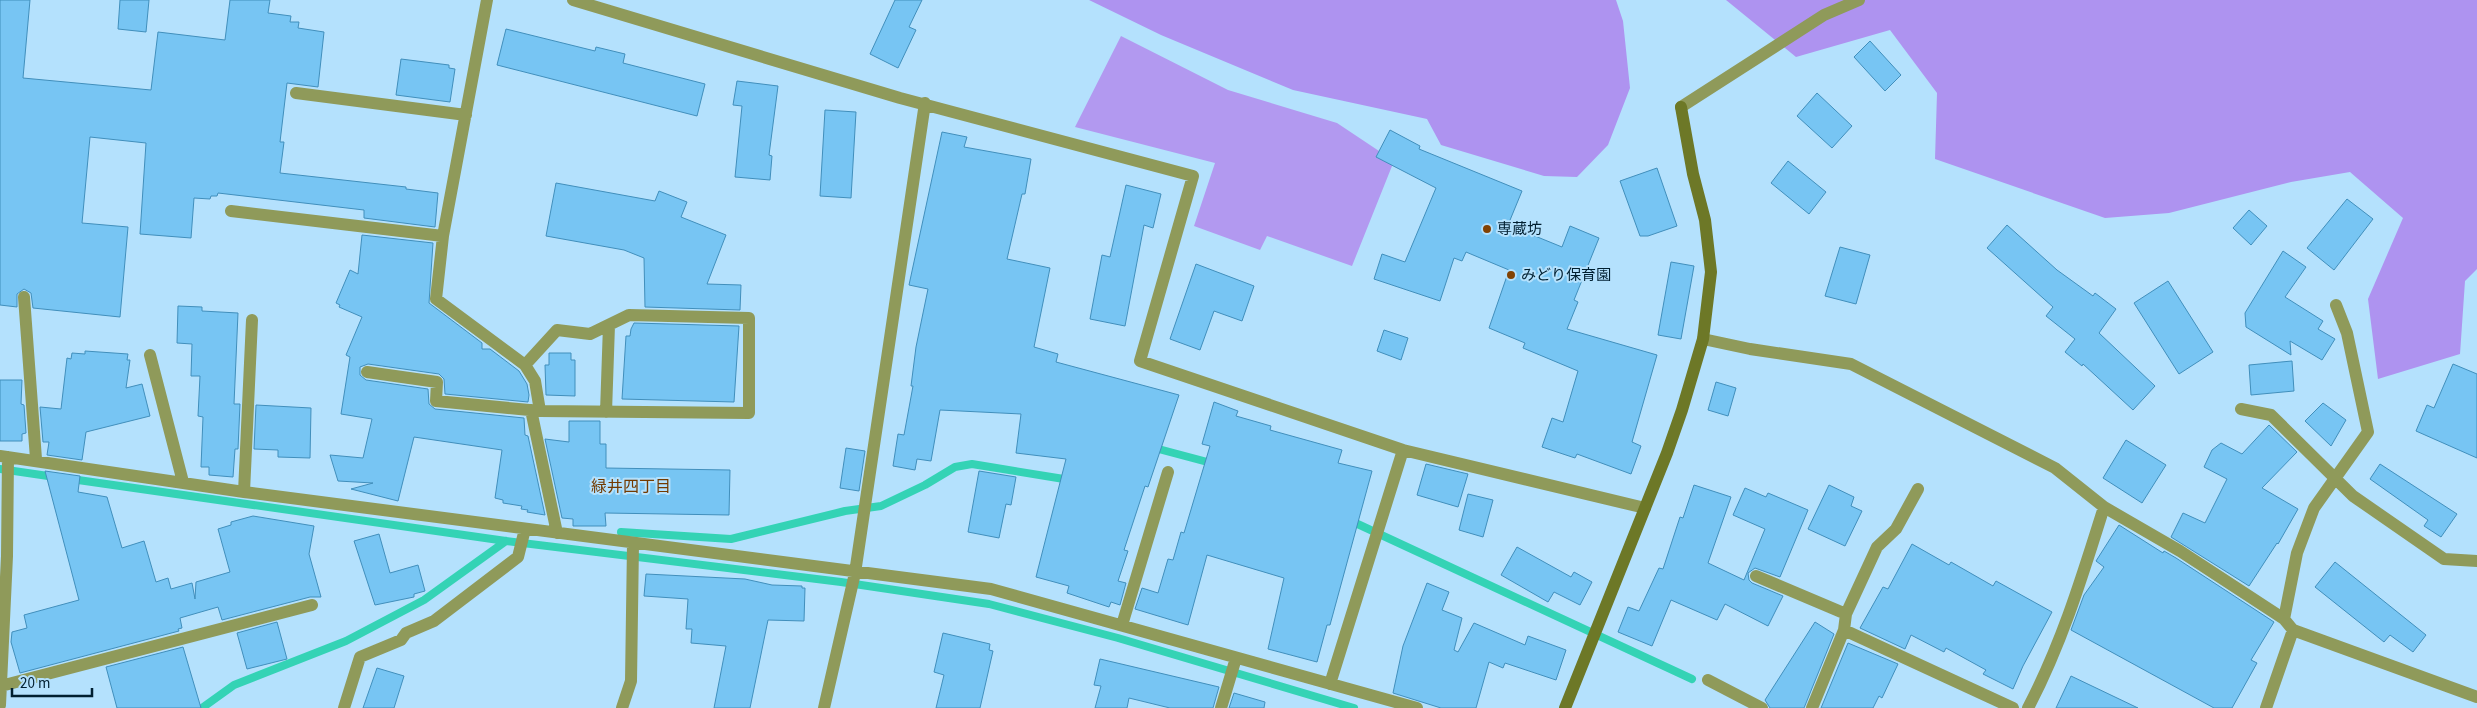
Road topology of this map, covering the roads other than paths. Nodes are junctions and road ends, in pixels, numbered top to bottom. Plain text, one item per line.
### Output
1 (487, 0) edge
2 (574, 0) edge
3 (1859, 0) edge
4 (296, 93) dead end
5 (925, 103) junction
6 (466, 115) junction
7 (231, 211) dead end
8 (444, 236) junction
9 (24, 297) dead end
10 (2336, 305) dead end
11 (252, 320) dead end
12 (609, 324) junction
13 (1703, 339) junction
14 (150, 355) dead end
15 (525, 365) junction
16 (367, 372) dead end
17 (2241, 409) dead end
18 (536, 410) junction
19 (606, 412) junction
20 (1403, 450) junction
21 (4, 456) edge
22 (36, 459) junction
23 (1168, 472) dead end
24 (2334, 477) junction
25 (183, 482) junction
26 (1918, 489) dead end
27 (244, 492) junction
28 (2104, 507) junction
29 (1645, 508) junction
30 (525, 529) junction
31 (557, 533) junction
32 (633, 544) junction
33 (3, 556) edge
34 (2477, 561) edge
35 (856, 573) junction
36 (1756, 576) dead end
37 (312, 605) dead end
38 (1846, 614) junction
39 (2284, 619) junction
40 (1122, 625) junction
41 (1844, 630) junction
42 (2293, 630) junction
43 (1236, 658) junction
44 (1, 668) edge
45 (1708, 680) dead end
46 (1330, 684) junction
47 (1, 686) edge
48 (2477, 697) edge
49 (0, 705) edge
50 (1758, 707) edge
51 (344, 708) edge
52 (622, 708) edge
53 (824, 708) edge
54 (1221, 708) edge
55 (1417, 708) edge
56 (1565, 708) edge
57 (1812, 708) edge
58 (2013, 708) edge
59 (2028, 708) edge
60 (2266, 708) edge

1 - 6 street
2 - 5 street
3 - 13 street
4 - 6 street
5 - 20 street
5 - 35 street
6 - 8 street
7 - 8 street
8 - 15 street
9 - 22 street
10 - 24 street
11 - 27 street
12 - 15 street
12 - 19 street
12 - 19 street
13 - 28 street
13 - 29 street
14 - 25 street
15 - 18 street
16 - 18 street
17 - 24 street
18 - 19 street
18 - 31 street
20 - 29 street
20 - 46 street
21 - 22 street
21 - 33 street
22 - 25 street
23 - 40 street
24 - 34 street
24 - 39 street
25 - 27 street
26 - 38 street
27 - 30 street
28 - 39 street
28 - 59 street
29 - 56 street
30 - 31 street
30 - 51 street
31 - 32 street
32 - 35 street
32 - 52 street
33 - 44 street
35 - 40 street
35 - 53 street
36 - 38 street
37 - 47 street
38 - 41 street
39 - 42 street
40 - 43 street
41 - 57 street
41 - 58 street
42 - 48 street
42 - 60 street
43 - 46 street
43 - 54 street
44 - 47 street
45 - 50 street
46 - 55 street
47 - 49 street

